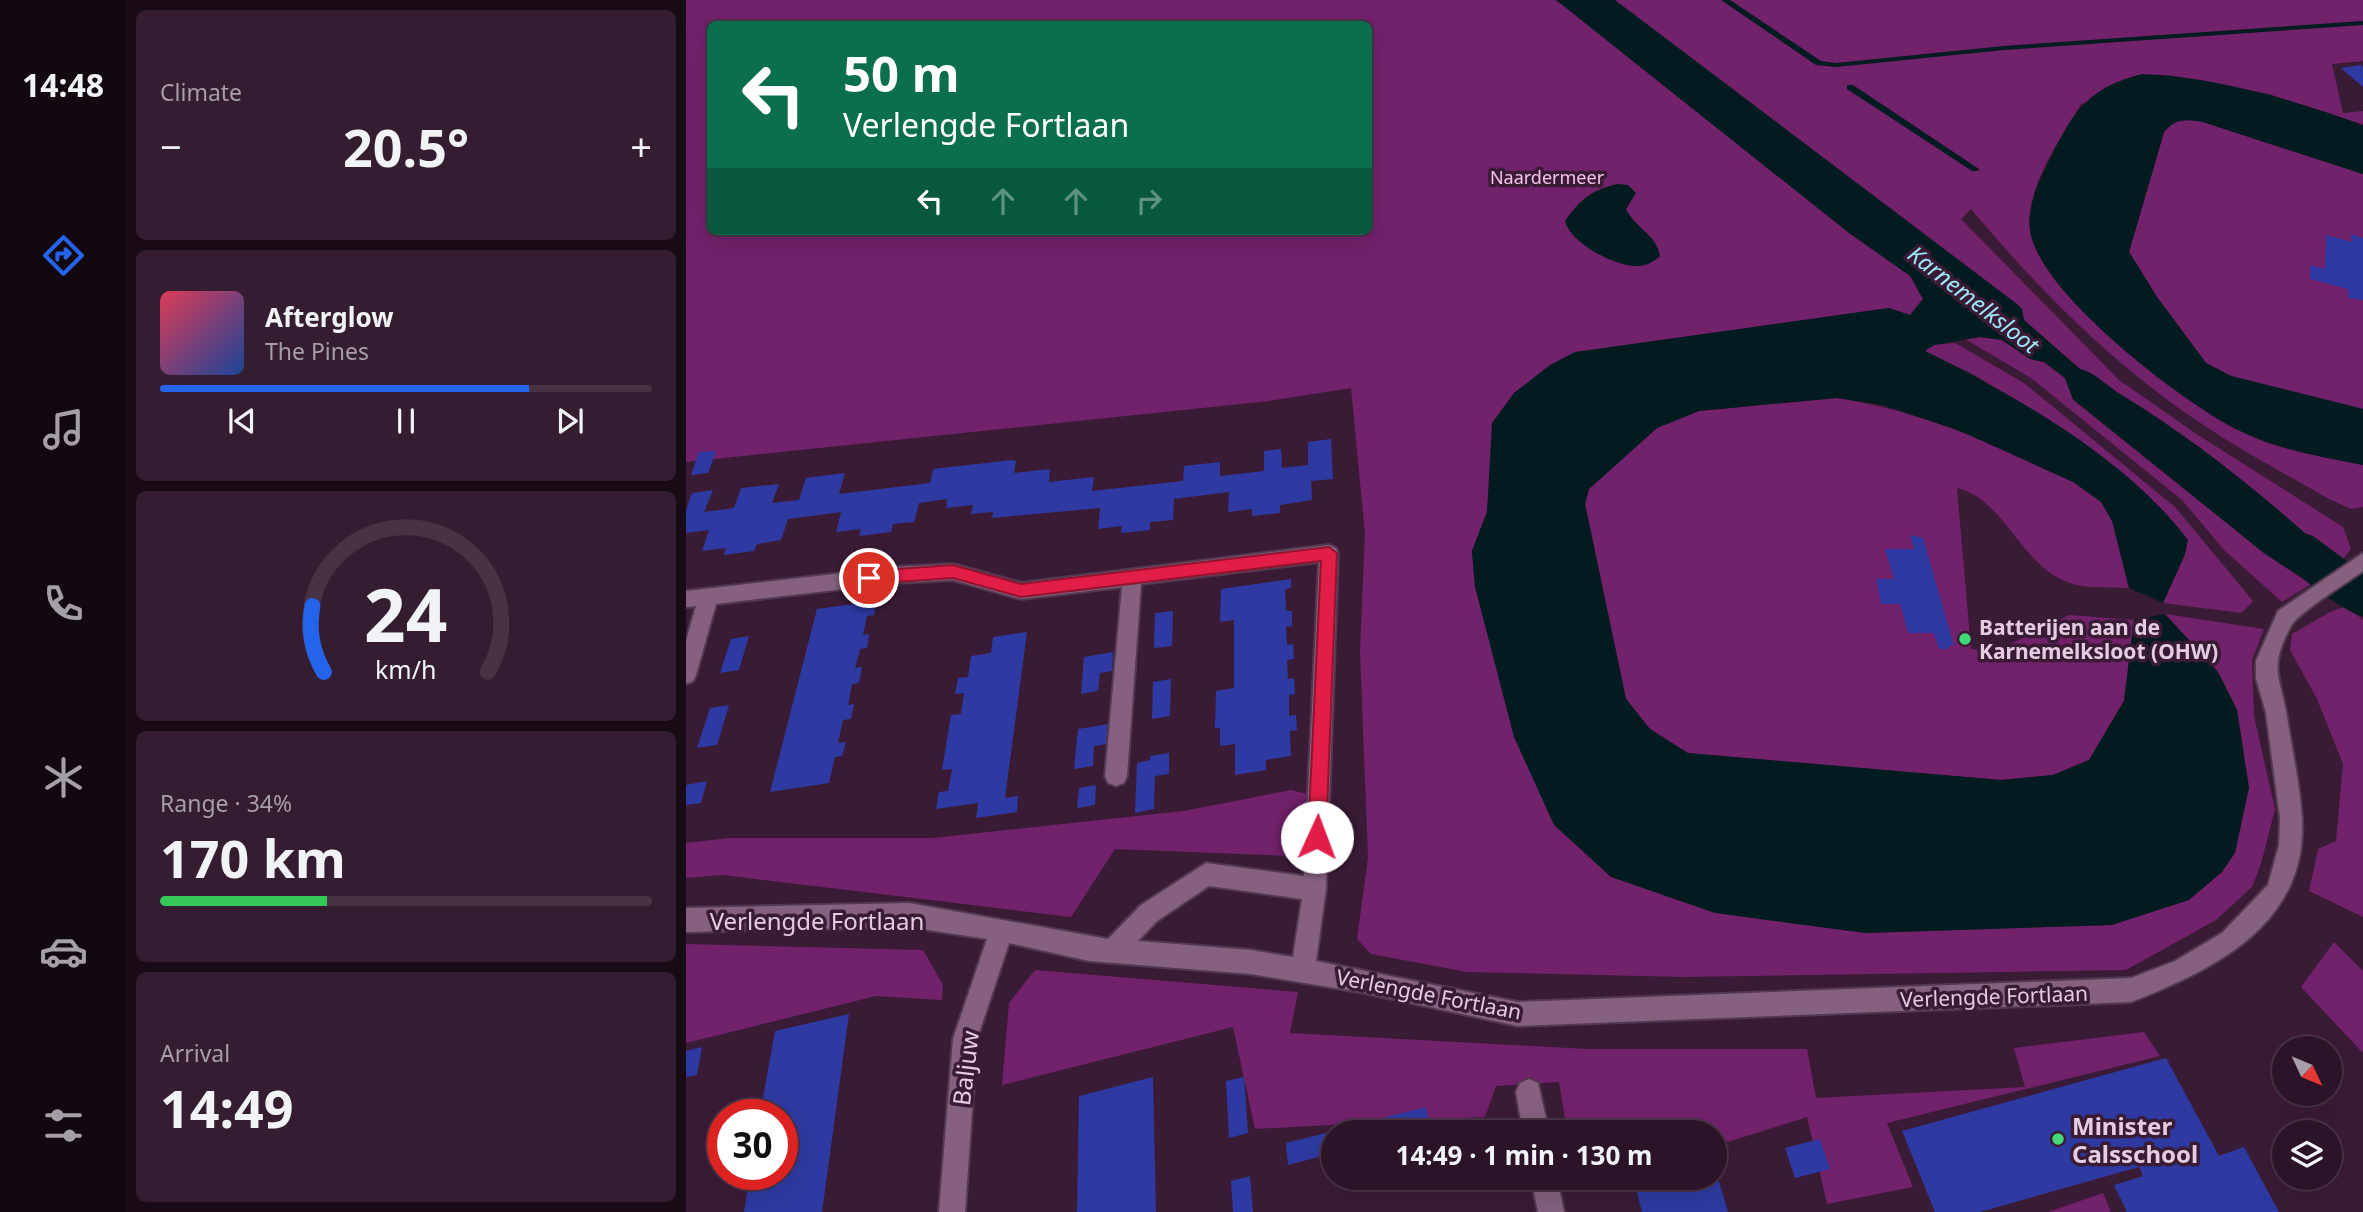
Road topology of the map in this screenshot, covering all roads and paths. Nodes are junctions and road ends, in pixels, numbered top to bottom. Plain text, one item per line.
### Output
1 (2358, 566) edge
2 (1132, 579) junction
3 (708, 598) junction
4 (686, 599) edge
5 (686, 675) edge
6 (1116, 776) dead end
7 (1315, 889) junction
8 (686, 920) edge
9 (1002, 930) junction
10 (1114, 950) junction
11 (1302, 972) junction
12 (1529, 1092) dead end
13 (1534, 1120) edge
14 (1546, 1190) edge
15 (952, 1212) edge
16 (1551, 1212) edge

1 - 11 street, Verlengde Fortlaan
2 - 3 street
2 - 6 street
2 - 7 street
3 - 4 street
3 - 5 street
7 - 10 street
7 - 11 street
8 - 9 street, Verlengde Fortlaan
9 - 10 street, Verlengde Fortlaan
9 - 15 street, Baljuw
10 - 11 street, Verlengde Fortlaan
12 - 13 street
14 - 16 street

